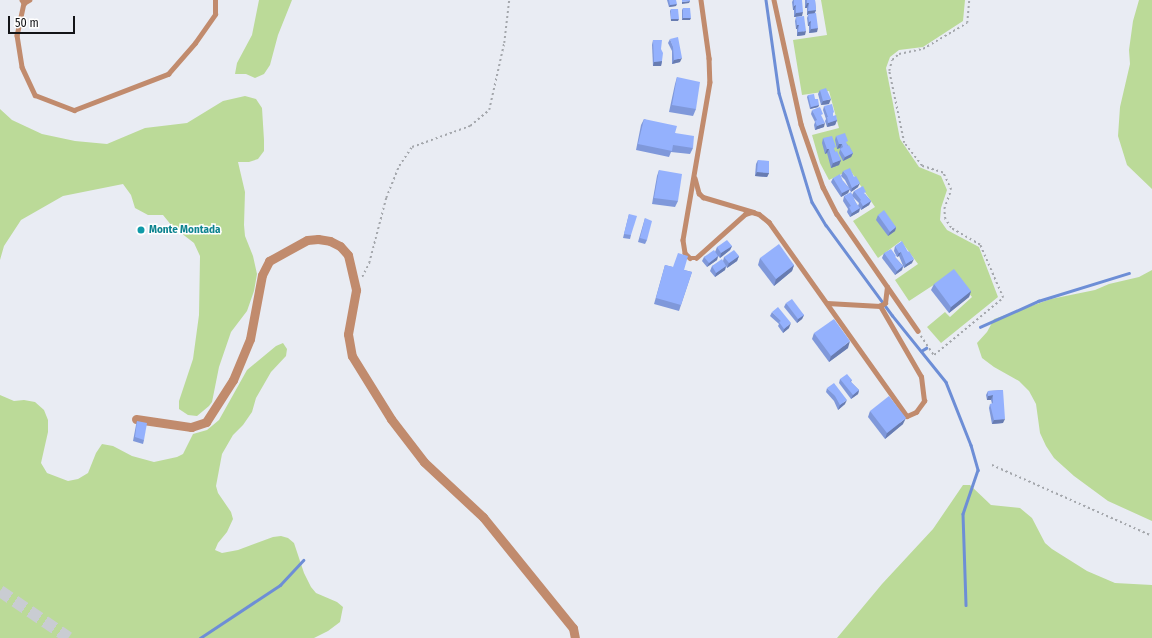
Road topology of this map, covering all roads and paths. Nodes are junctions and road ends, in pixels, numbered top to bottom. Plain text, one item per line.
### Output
1 (29, 0) edge
2 (215, 0) edge
3 (509, 0) edge
4 (701, 0) edge
5 (774, 0) edge
6 (969, 0) edge
7 (23, 1) edge
8 (694, 174) junction
9 (759, 214) junction
10 (887, 287) junction
11 (356, 290) junction
12 (827, 303) junction
13 (880, 306) junction
14 (918, 331) joint
15 (136, 419) dead end
16 (992, 465) dead end
17 (1152, 536) edge
18 (575, 638) edge

1 - 7 lane
2 - 7 lane
3 - 11 path
4 - 8 lane
5 - 10 lane
6 - 14 path
8 - 9 lane
8 - 9 lane
9 - 12 lane
10 - 13 lane
10 - 14 lane
11 - 15 street
11 - 18 street
12 - 13 lane
12 - 13 lane
16 - 17 path

